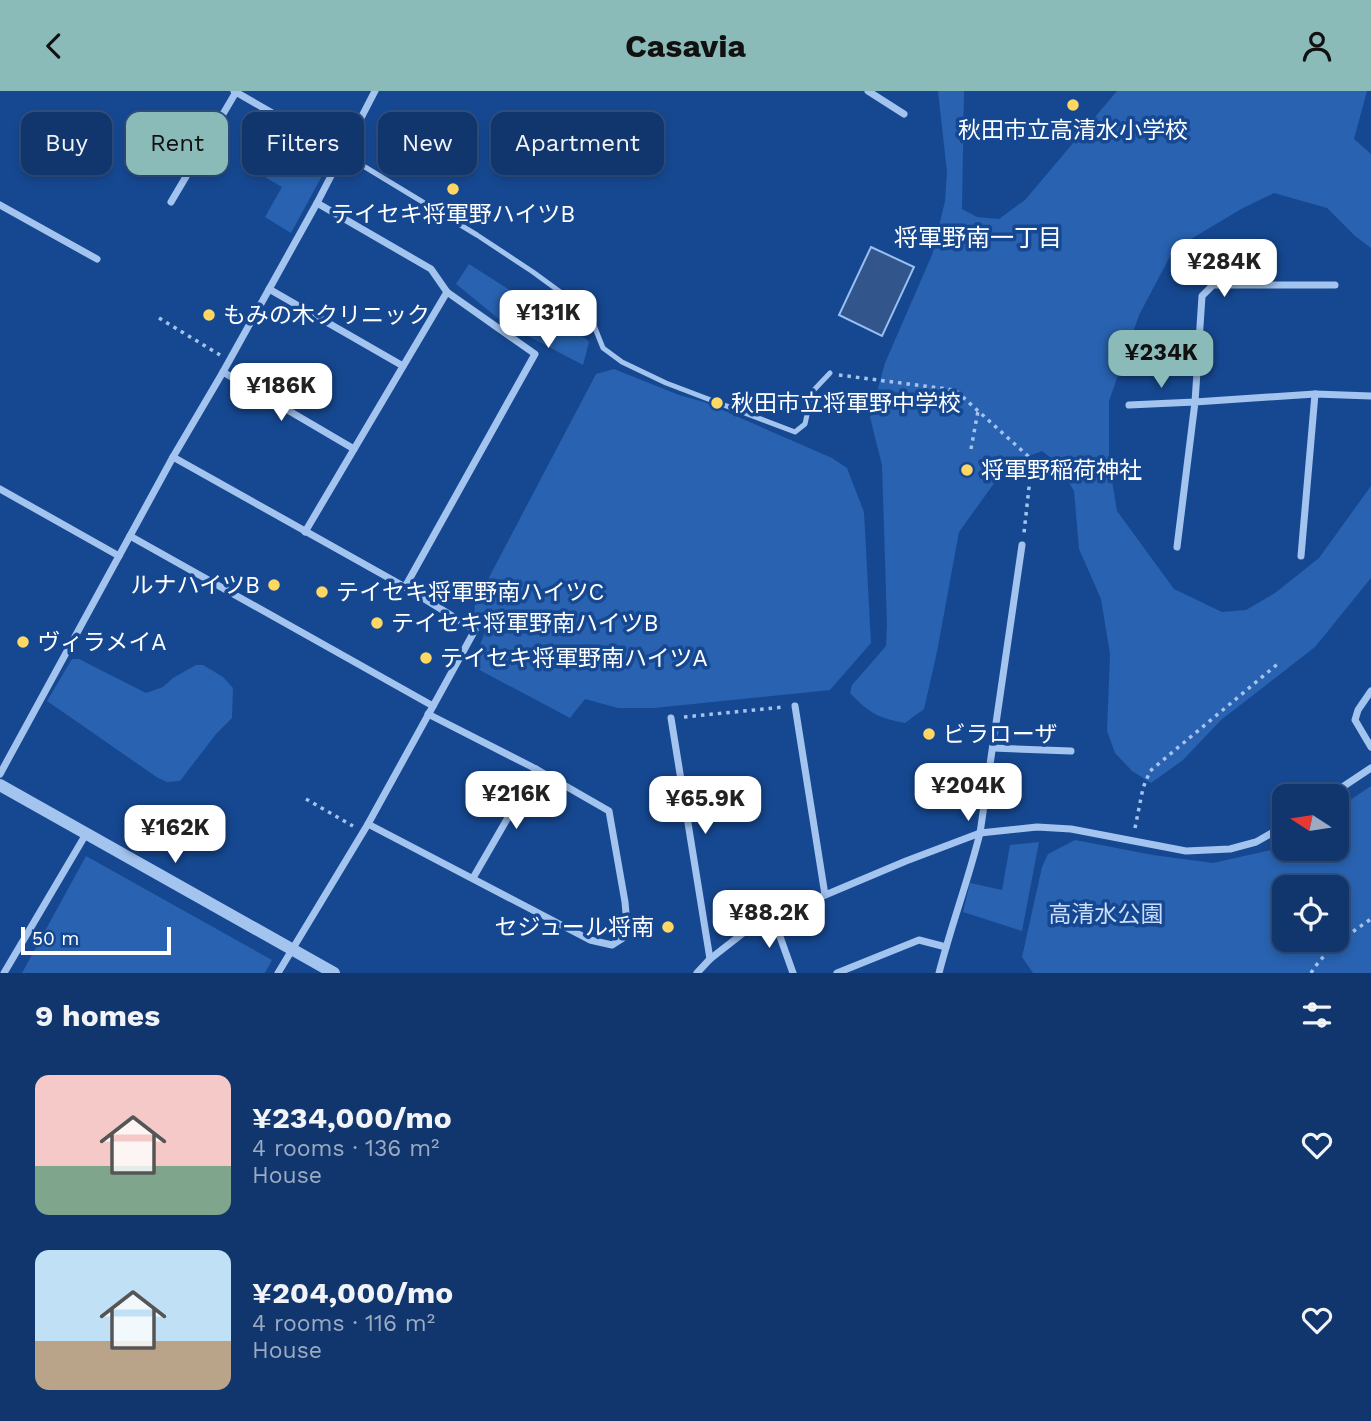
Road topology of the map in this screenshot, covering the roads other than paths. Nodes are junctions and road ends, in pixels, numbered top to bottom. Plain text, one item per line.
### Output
1 (375, 91) edge
2 (868, 91) edge
3 (235, 92) edge
4 (270, 112) edge
5 (364, 112) edge
6 (904, 114) dead end
7 (364, 166) edge
8 (331, 175) edge
9 (171, 202) dead end
10 (317, 203) junction
11 (0, 205) edge
12 (97, 259) dead end
13 (1335, 285) dead end
14 (269, 289) junction
15 (447, 292) junction
16 (403, 366) junction
17 (223, 372) junction
18 (830, 373) road end
19 (1315, 394) junction
20 (1371, 396) edge
21 (1195, 402) junction
22 (1129, 405) dead end
23 (354, 449) junction
24 (173, 457) junction
25 (0, 489) edge
26 (305, 532) junction
27 (130, 536) junction
28 (1023, 545) road end
29 (1177, 547) dead end
30 (119, 556) junction
31 (1301, 556) dead end
32 (405, 587) junction
33 (1371, 691) edge
34 (433, 706) junction
35 (795, 706) road end
36 (428, 714) junction
37 (671, 718) road end
38 (1371, 747) edge
39 (993, 748) junction
40 (1071, 751) dead end
41 (1371, 768) edge
42 (536, 769) junction
43 (0, 774) edge
44 (1347, 784) edge
45 (0, 785) edge
46 (368, 824) junction
47 (1272, 832) edge
48 (980, 833) junction
49 (86, 834) junction
50 (473, 878) junction
51 (825, 894) junction
52 (773, 917) junction
53 (946, 947) junction
54 (291, 949) junction
55 (710, 959) junction
56 (4, 973) edge
57 (278, 973) edge
58 (334, 973) edge
59 (697, 973) edge
60 (793, 973) edge
61 (837, 973) edge
62 (939, 973) edge

1 - 5 street
2 - 6 street
3 - 4 street
3 - 9 street
7 - 18 lane
8 - 10 street
10 - 14 street
10 - 15 street
11 - 12 street
13 - 21 street
14 - 16 street
14 - 17 street
15 - 16 street
15 - 32 street
16 - 23 street
17 - 23 street
17 - 24 street
19 - 20 street
19 - 21 street
19 - 31 street
21 - 22 street
21 - 29 street
23 - 26 street
24 - 26 street
24 - 27 street
25 - 30 street
26 - 32 street
27 - 30 street
27 - 34 street
28 - 39 street
30 - 43 street
32 - 34 street
33 - 38 street
34 - 36 street
35 - 51 street
36 - 42 street
36 - 46 street
37 - 55 street
39 - 40 street
39 - 48 street
41 - 44 street
42 - 50 street
42 - 50 street
45 - 49 street
46 - 50 street
46 - 54 street
47 - 48 street
48 - 51 street
48 - 53 street
49 - 54 street
49 - 56 street
51 - 52 street
52 - 55 street
52 - 60 street
53 - 61 street
53 - 62 street
54 - 57 street
54 - 58 street
55 - 59 street

